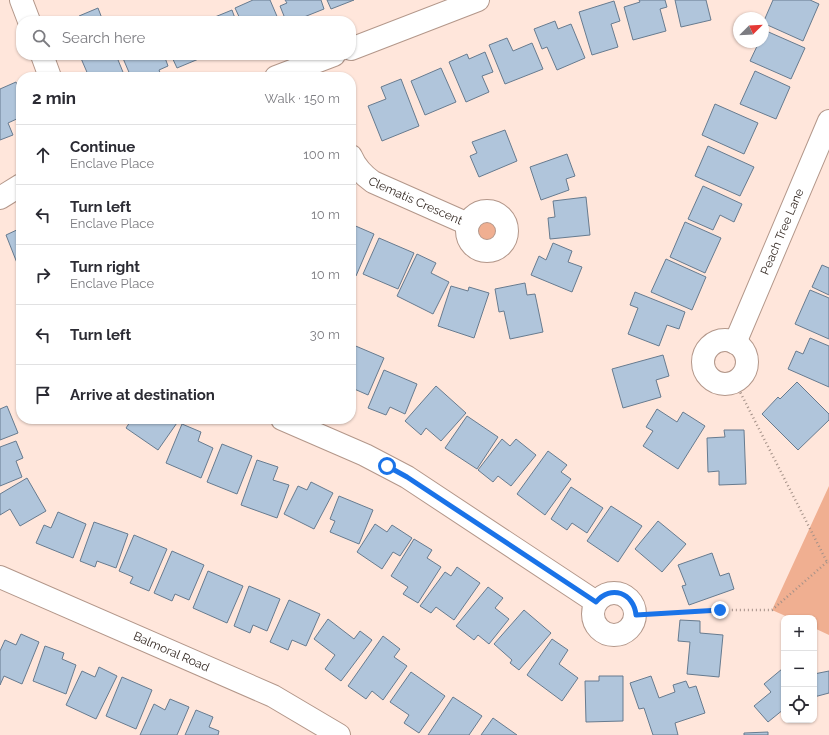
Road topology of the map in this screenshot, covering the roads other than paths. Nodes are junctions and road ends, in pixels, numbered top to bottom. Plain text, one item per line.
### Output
1 (21, 0) edge
2 (478, 0) edge
3 (27, 16) edge
4 (356, 47) edge
5 (44, 60) edge
6 (323, 65) edge
7 (48, 72) edge
8 (296, 72) edge
9 (829, 120) edge
10 (356, 167) edge
11 (16, 188) edge
12 (0, 198) edge
13 (468, 224) dead end
14 (735, 343) junction
15 (294, 424) edge
16 (0, 577) edge
17 (596, 602) junction
18 (339, 735) edge

1 - 3 street
2 - 4 street
5 - 7 street
6 - 8 street
9 - 14 street, Peach Tree Lane
10 - 13 street, Clematis Crescent
11 - 12 street
14 - 14 street
15 - 17 street
16 - 18 street, Balmoral Road
17 - 17 street

